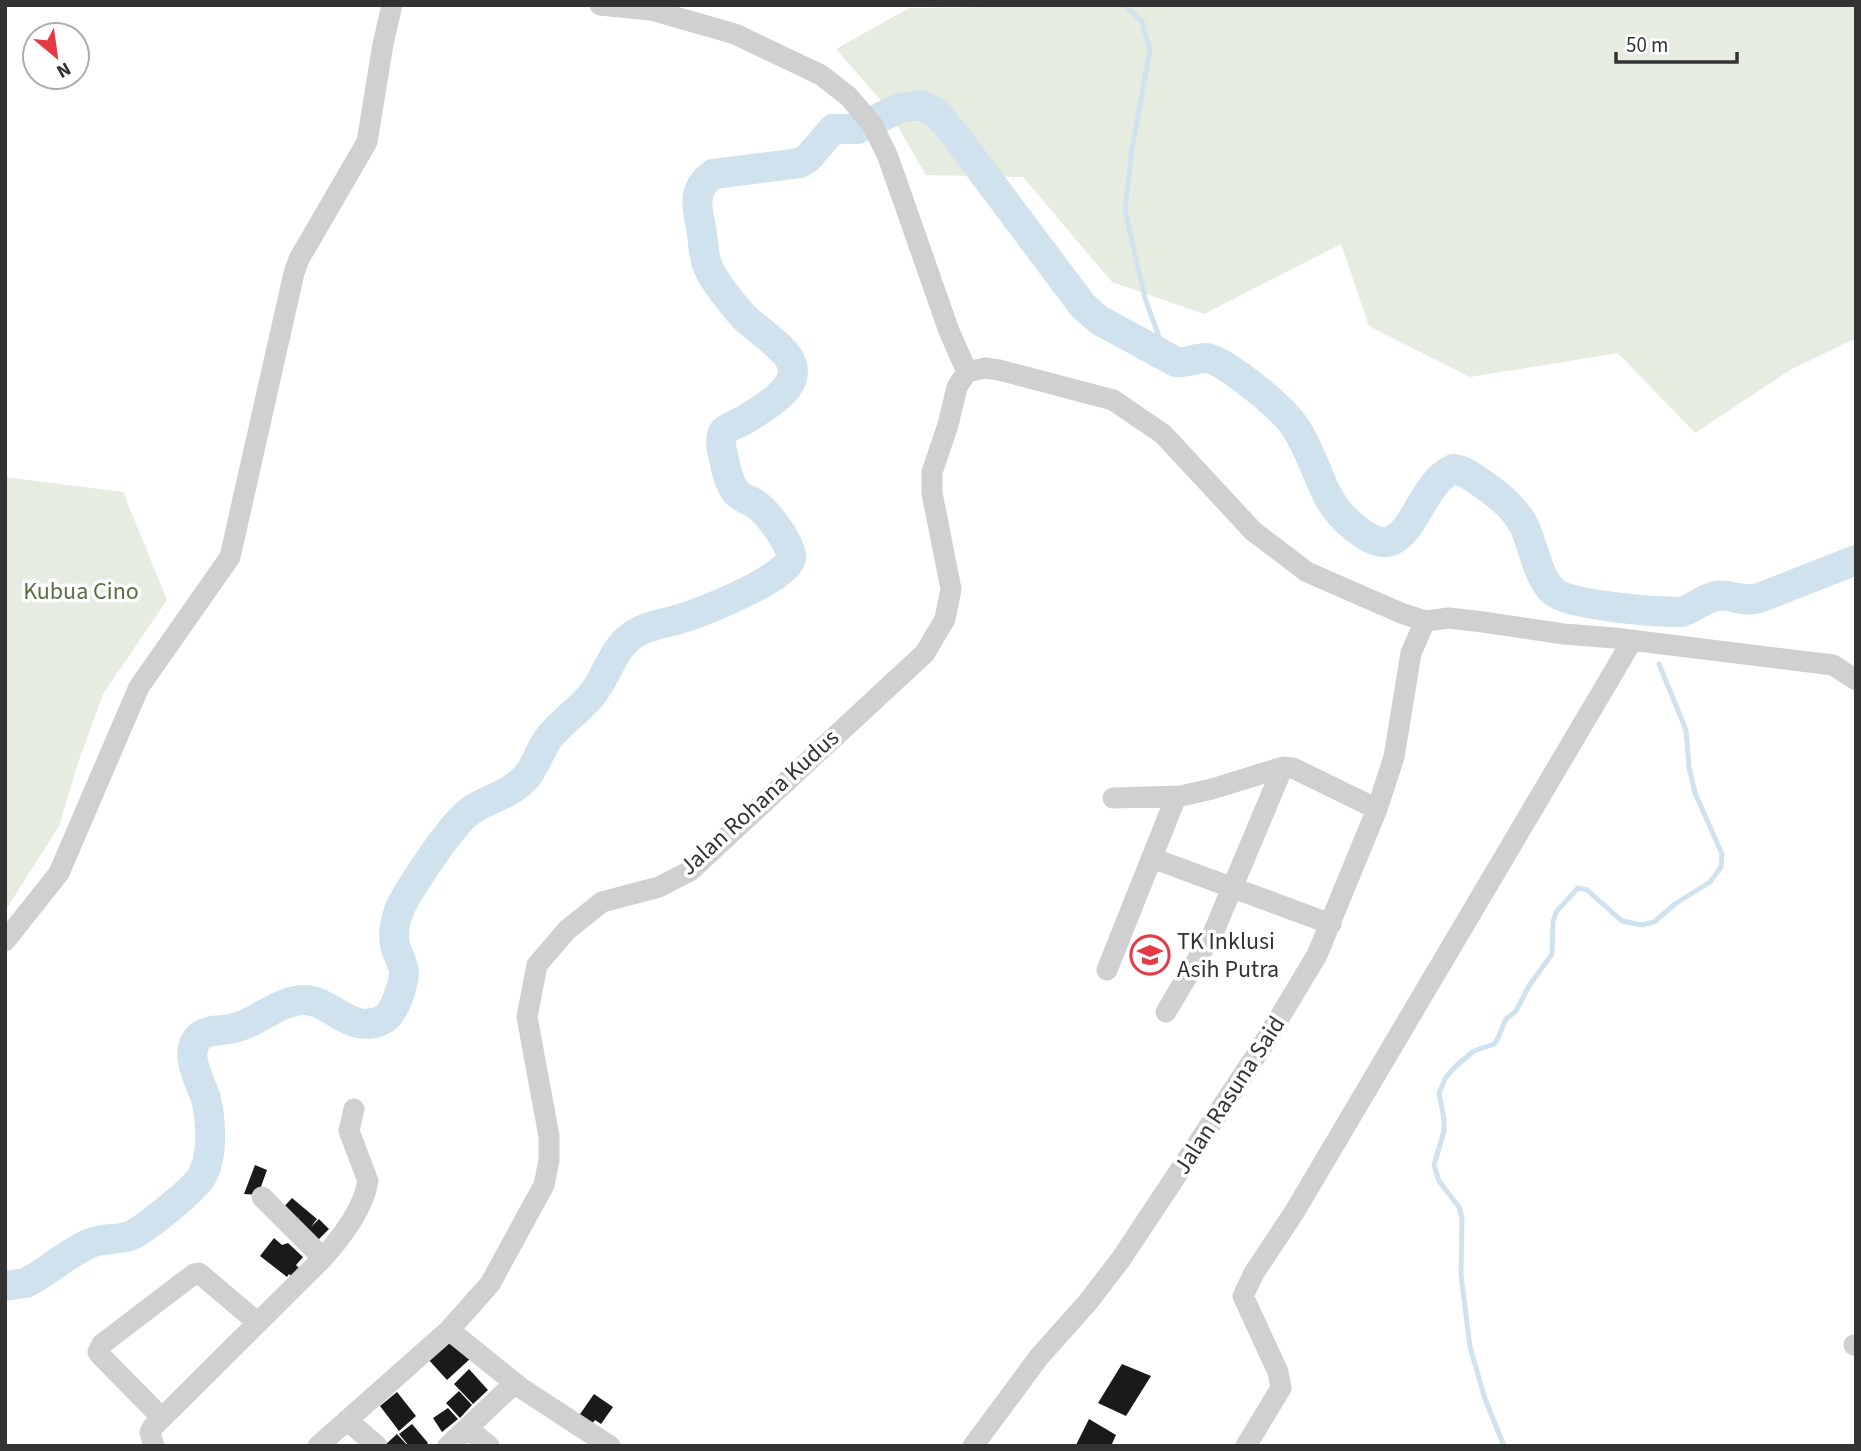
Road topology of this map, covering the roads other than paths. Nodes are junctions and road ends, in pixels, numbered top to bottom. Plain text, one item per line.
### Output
1 (392, 5) edge
2 (600, 5) edge
3 (967, 372) junction
4 (1425, 621) junction
5 (1632, 641) junction
6 (1856, 680) edge
7 (1283, 767) junction
8 (1176, 797) junction
9 (1113, 799) dead end
10 (1377, 809) junction
11 (1152, 858) junction
12 (1232, 888) junction
13 (1331, 924) junction
14 (5, 941) edge
15 (1107, 970) dead end
16 (1166, 1012) dead end
17 (354, 1109) dead end
18 (262, 1197) dead end
19 (323, 1258) junction
20 (258, 1323) junction
21 (449, 1330) junction
22 (515, 1384) junction
23 (162, 1418) junction
24 (347, 1420) junction
25 (467, 1427) junction
26 (154, 1446) edge
27 (317, 1446) edge
28 (377, 1446) edge
29 (448, 1446) edge
30 (489, 1446) edge
31 (610, 1446) edge
32 (973, 1446) edge
33 (1246, 1446) edge

1 - 14 street
2 - 3 street
3 - 4 street
3 - 21 street, Jalan Rohana Kudus
4 - 5 street
4 - 10 street, Jalan Rasuna Said
5 - 6 street
5 - 33 street
7 - 8 street
7 - 10 street
7 - 12 street
8 - 9 street
8 - 11 street
10 - 13 street, Jalan Rasuna Said
11 - 12 street
11 - 15 street
12 - 13 street
12 - 16 street
13 - 32 street, Jalan Rasuna Said
17 - 19 street
18 - 19 street
19 - 20 street
20 - 23 street
20 - 23 street
21 - 22 street
21 - 24 street, Jalan Rohana Kudus
22 - 25 street
22 - 31 street
23 - 26 street
24 - 27 street, Jalan Rohana Kudus
24 - 28 street
25 - 29 street
25 - 30 street

